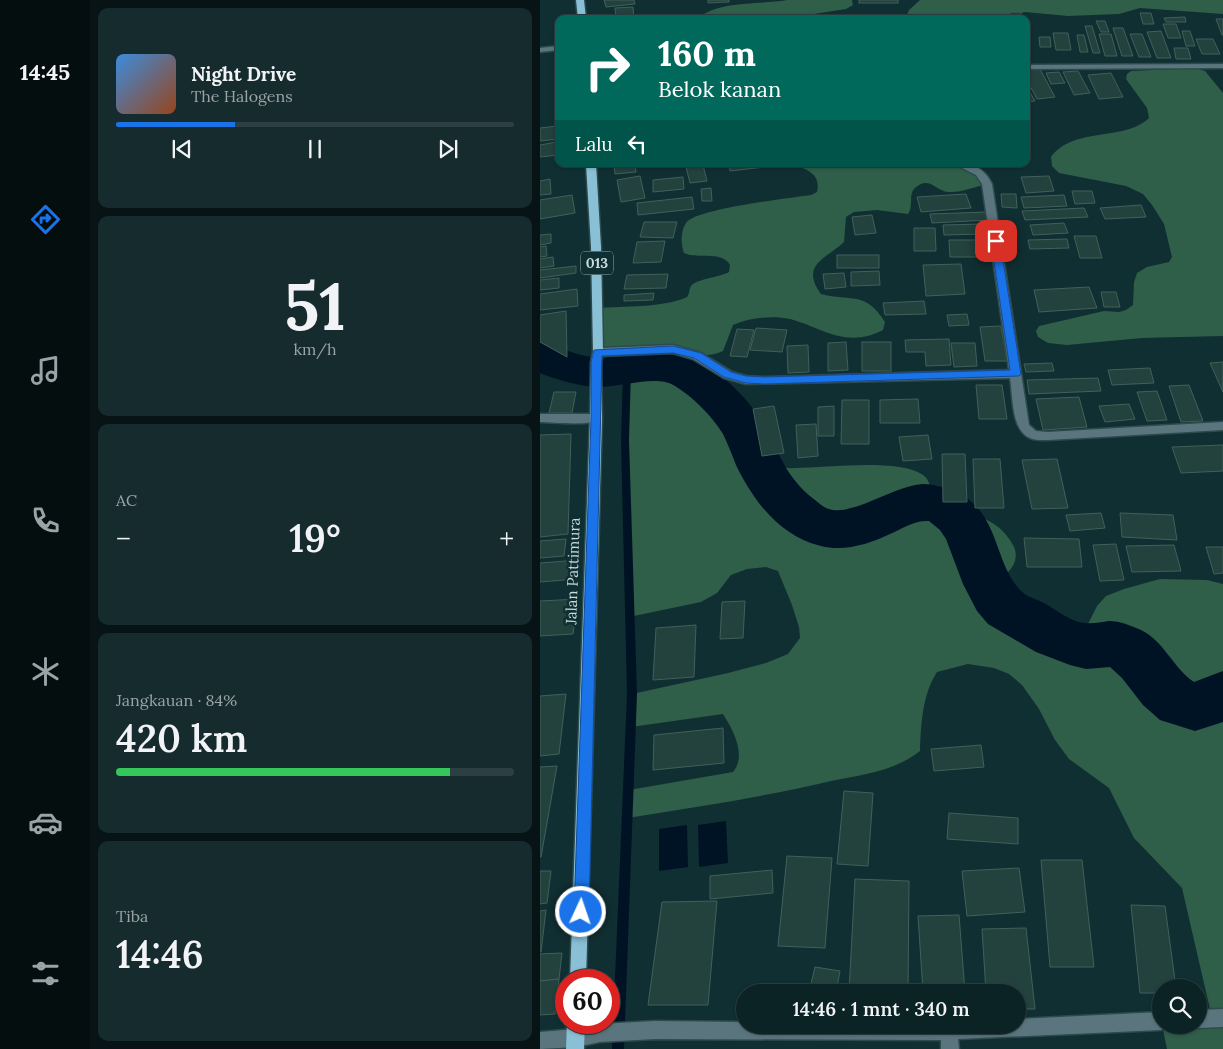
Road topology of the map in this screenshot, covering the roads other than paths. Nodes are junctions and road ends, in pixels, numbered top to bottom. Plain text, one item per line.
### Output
1 (580, 0) edge
2 (582, 15) edge
3 (555, 48) edge
4 (540, 50) edge
5 (1223, 66) edge
6 (1030, 67) edge
7 (591, 167) edge
8 (971, 167) edge
9 (597, 357) junction
10 (1016, 374) junction
11 (540, 418) edge
12 (596, 418) junction
13 (1223, 426) edge
14 (578, 969) edge
15 (1223, 1018) edge
16 (1207, 1019) edge
17 (1152, 1021) edge
18 (1026, 1027) edge
19 (736, 1030) edge
20 (949, 1034) edge
21 (575, 1037) edge
22 (540, 1041) edge
23 (950, 1049) edge

1 - 2 main road
3 - 4 street
5 - 6 street
7 - 9 main road, Jalan Pattimura / 013
8 - 10 street
9 - 10 street
9 - 12 main road, Jalan Pattimura / 013
10 - 13 street
11 - 12 street
12 - 14 main road, Jalan Pattimura / 013
15 - 16 street
17 - 18 street
19 - 21 street
20 - 23 street
21 - 22 street

